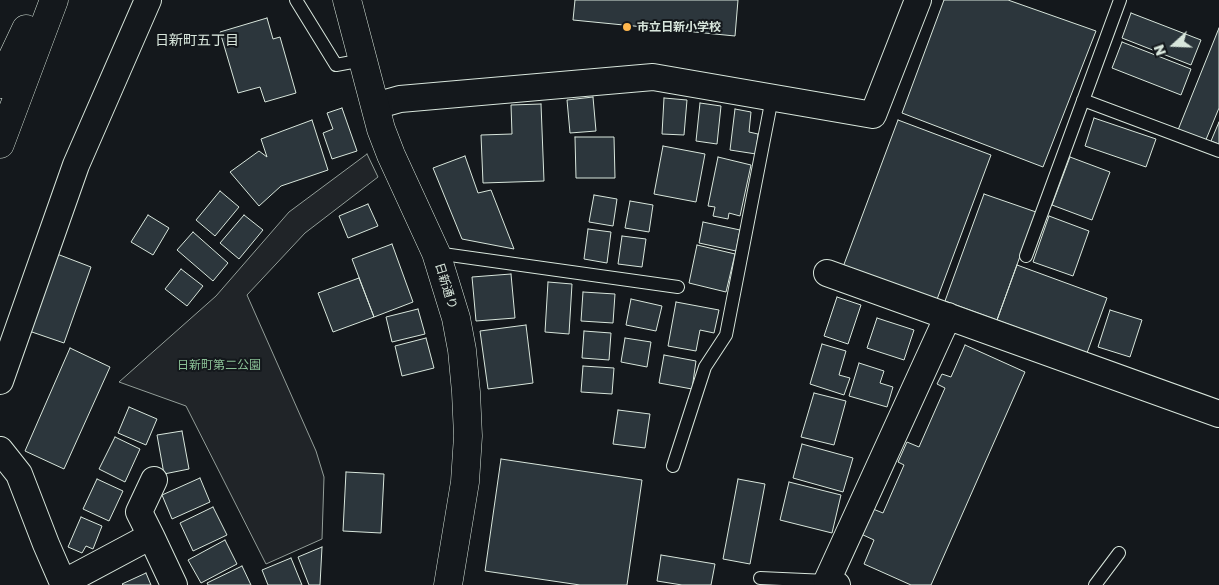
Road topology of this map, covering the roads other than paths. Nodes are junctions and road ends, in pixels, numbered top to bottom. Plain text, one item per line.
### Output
1 (39, 0) edge
2 (54, 0) edge
3 (148, 0) edge
4 (296, 0) edge
5 (347, 0) edge
6 (918, 0) edge
7 (1120, 0) edge
8 (363, 60) junction
9 (0, 84) edge
10 (772, 98) junction
11 (1083, 100) junction
12 (375, 106) junction
13 (0, 144) edge
14 (1219, 151) edge
15 (436, 253) junction
16 (1026, 256) dead end
17 (827, 273) dead end
18 (678, 287) dead end
19 (948, 316) junction
20 (0, 381) edge
21 (1219, 414) edge
22 (0, 450) edge
23 (673, 466) dead end
24 (154, 480) dead end
25 (150, 536) junction
26 (1119, 553) dead end
27 (760, 578) dead end
28 (832, 583) edge
29 (174, 585) edge
30 (448, 585) edge
31 (1095, 585) edge

1 - 9 main road
2 - 13 main road
3 - 20 street
4 - 8 lane
5 - 8 main road, 日新通り
6 - 10 street
7 - 11 lane
8 - 12 main road, 日新通り
10 - 12 street
10 - 23 lane
11 - 14 lane
11 - 16 lane
12 - 15 main road, 日新通り
15 - 18 lane
15 - 30 main road, 日新通り
17 - 19 street
19 - 21 street
19 - 28 street
22 - 25 street
24 - 25 street
25 - 29 street
26 - 31 lane
27 - 28 lane

